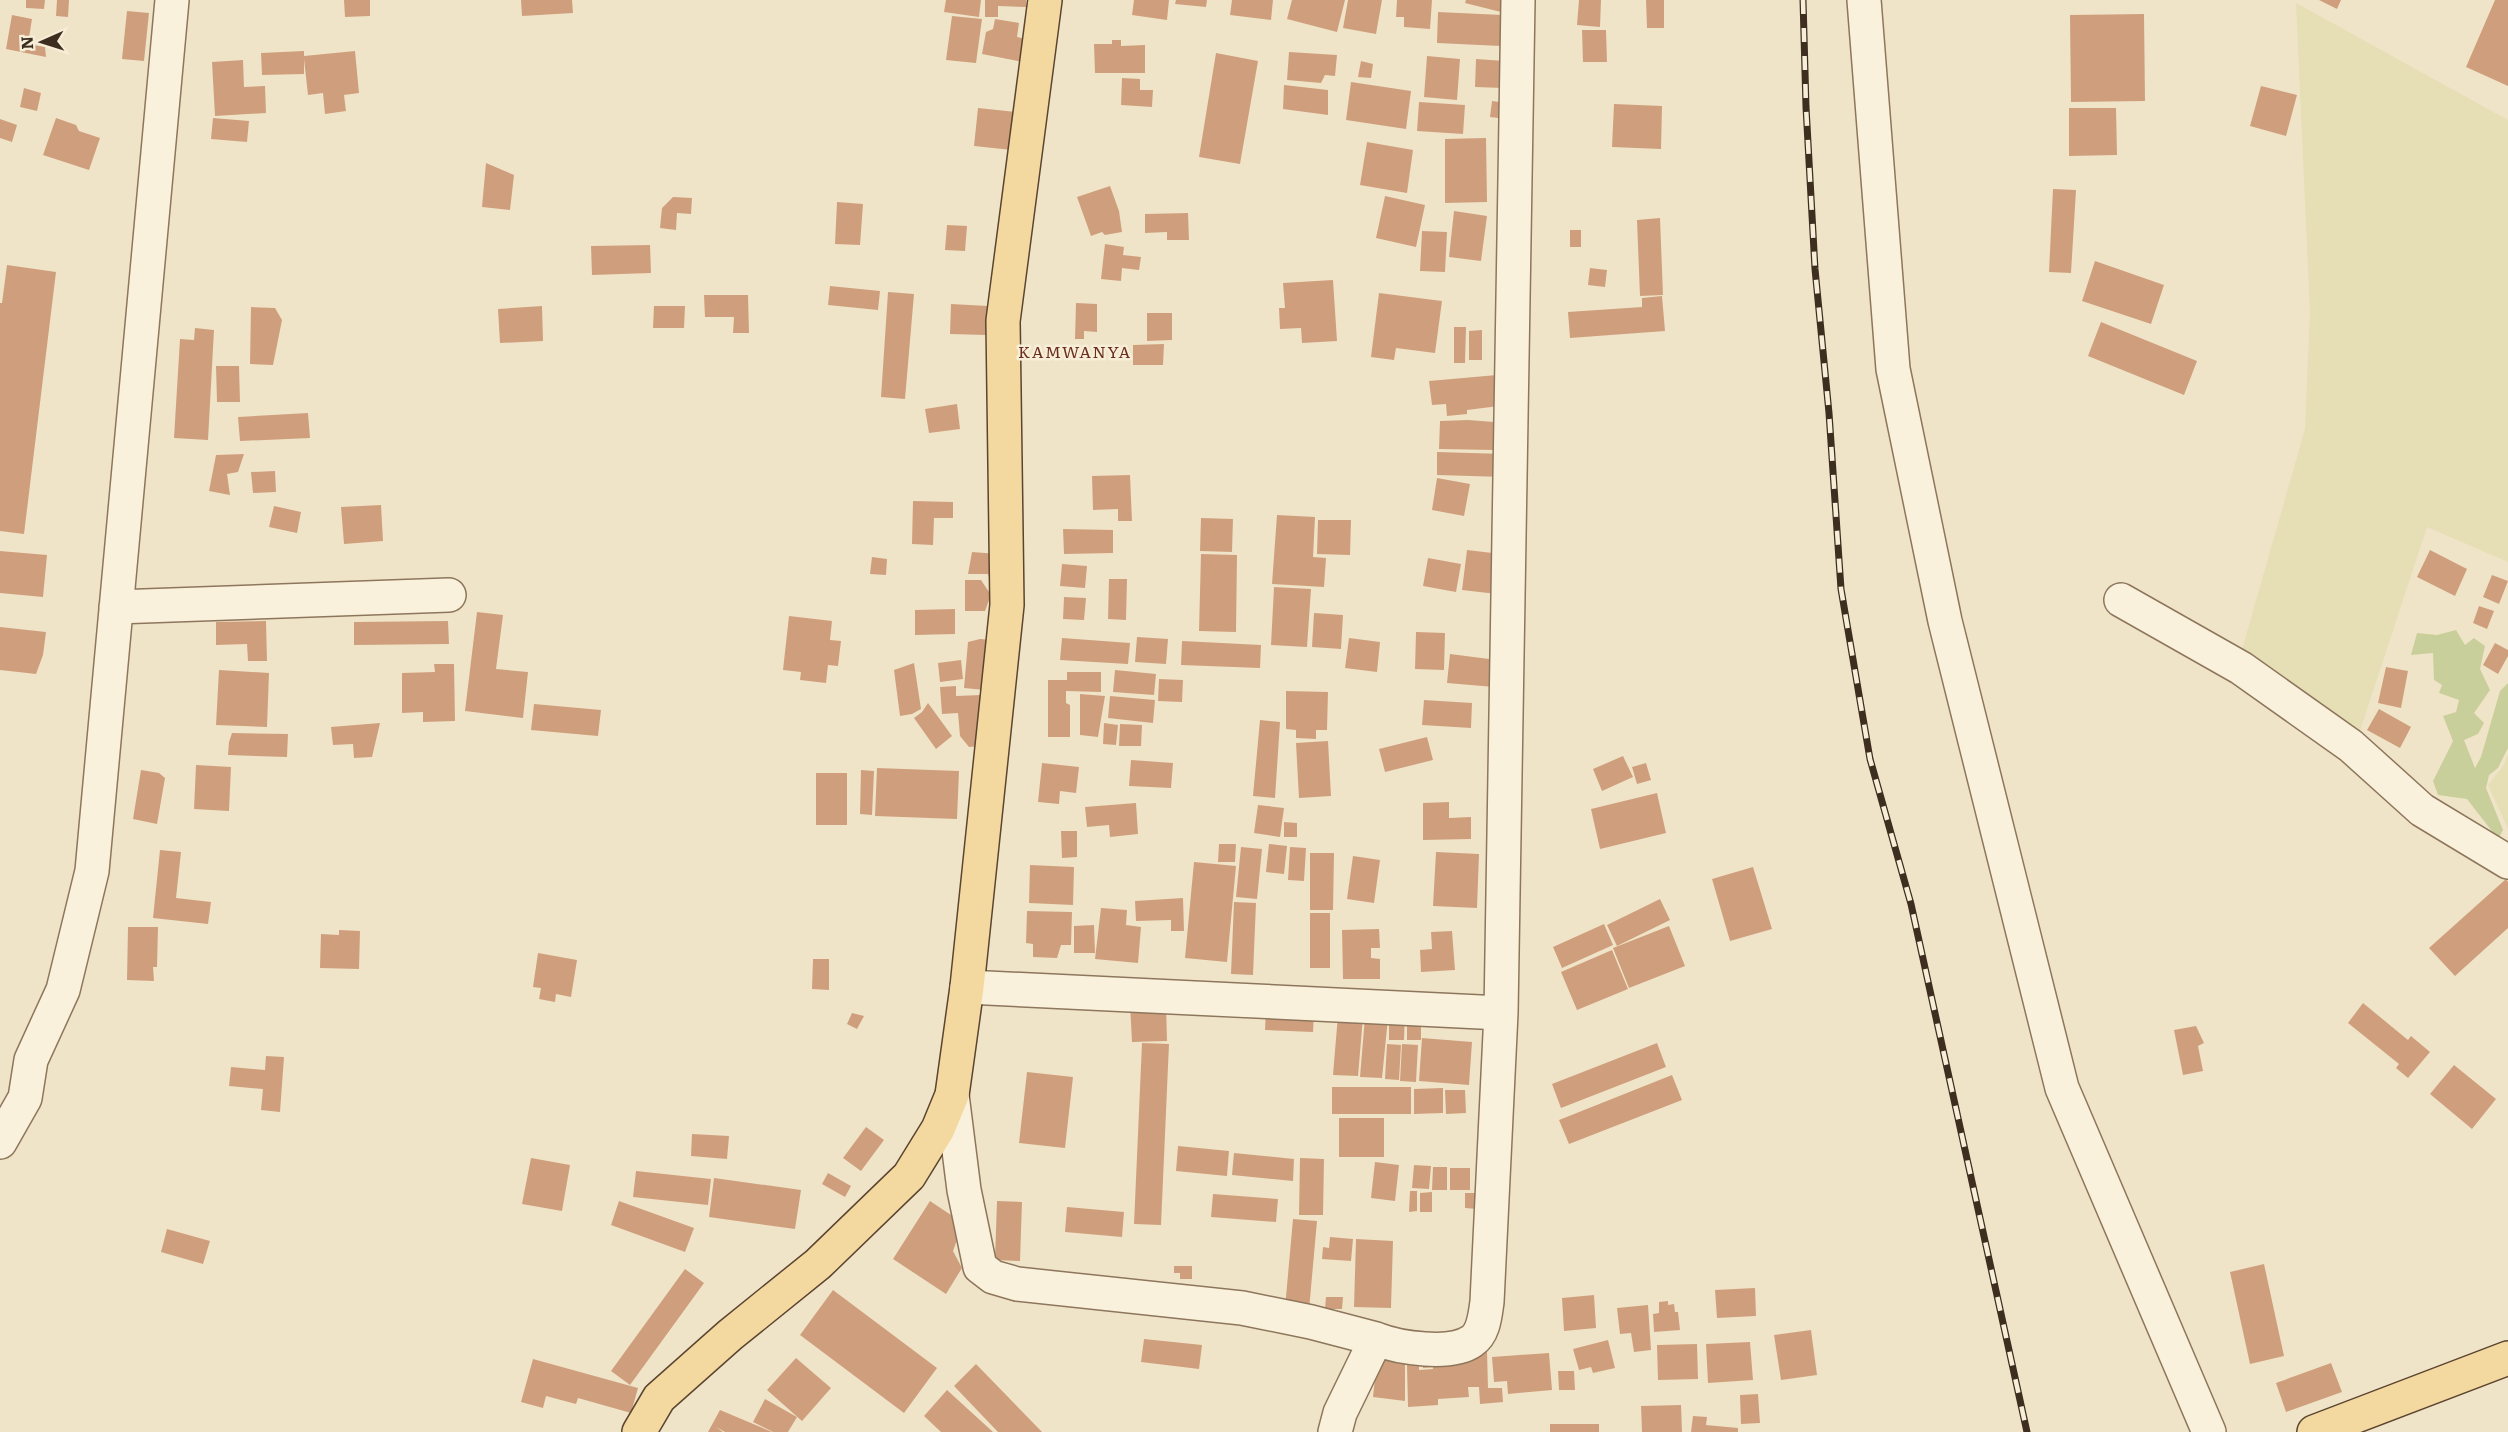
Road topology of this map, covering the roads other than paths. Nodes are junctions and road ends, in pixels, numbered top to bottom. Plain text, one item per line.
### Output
1 (172, 0) edge
2 (1045, 0) edge
3 (1518, 0) edge
4 (1864, 0) edge
5 (449, 595) dead end
6 (2121, 600) dead end
7 (116, 607) junction
8 (2508, 862) edge
9 (967, 987) junction
10 (1501, 1013) junction
11 (952, 1095) junction
12 (13, 1099) edge
13 (0, 1142) edge
14 (1376, 1340) junction
15 (2508, 1358) edge
16 (639, 1432) edge
17 (1335, 1432) edge
18 (2208, 1432) edge
19 (2314, 1432) edge

1 - 7 street
2 - 9 main road
3 - 10 street
4 - 18 street
5 - 7 street
6 - 8 street
7 - 12 street
9 - 10 street
9 - 11 main road
10 - 14 street
11 - 14 street
11 - 16 main road
12 - 13 street
14 - 17 street
15 - 19 main road

